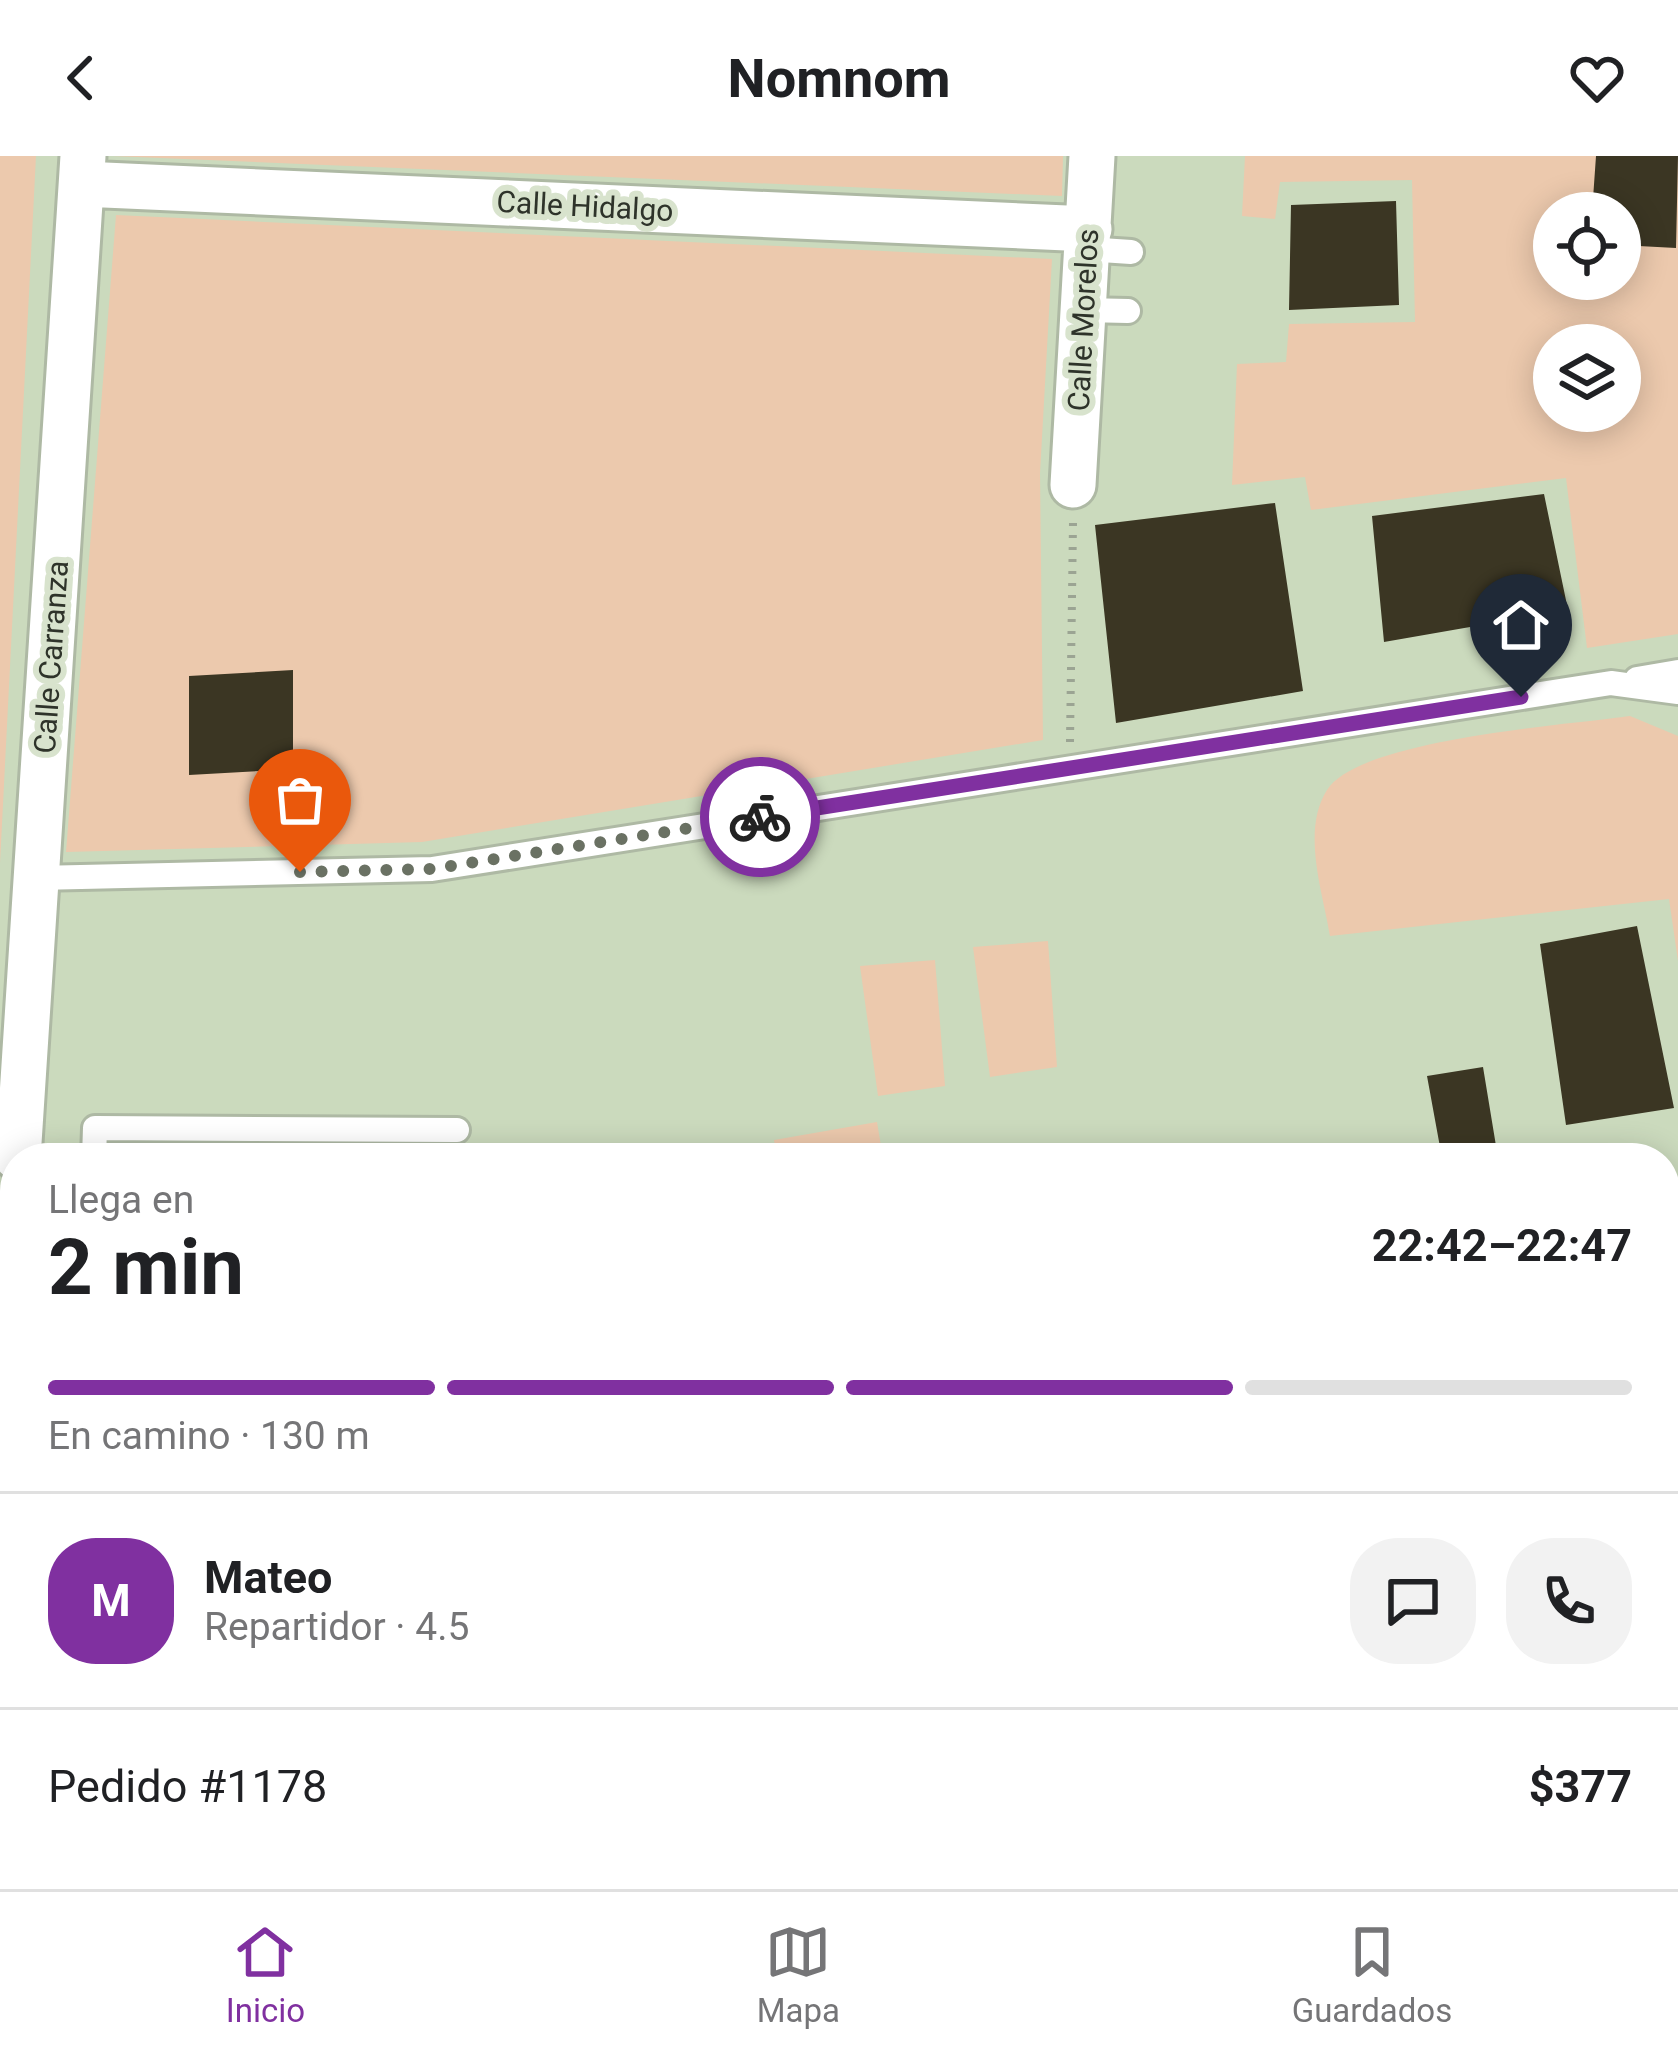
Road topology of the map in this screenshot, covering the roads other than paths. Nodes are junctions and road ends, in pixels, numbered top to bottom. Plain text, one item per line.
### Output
1 (1092, 156) edge
2 (82, 170) edge
3 (1102, 243) junction
4 (1073, 485) road end
5 (1678, 673) edge
6 (1611, 683) junction
7 (1678, 692) edge
8 (37, 878) junction
9 (457, 1130) dead end
10 (20, 1143) edge
11 (94, 1143) edge

1 - 3 street, Calle Morelos
2 - 3 street, Calle Hidalgo
2 - 8 street, Calle Carranza
3 - 4 street, Calle Morelos
5 - 6 lane
6 - 7 lane
6 - 8 lane
8 - 10 street, Calle Carranza
9 - 11 lane

